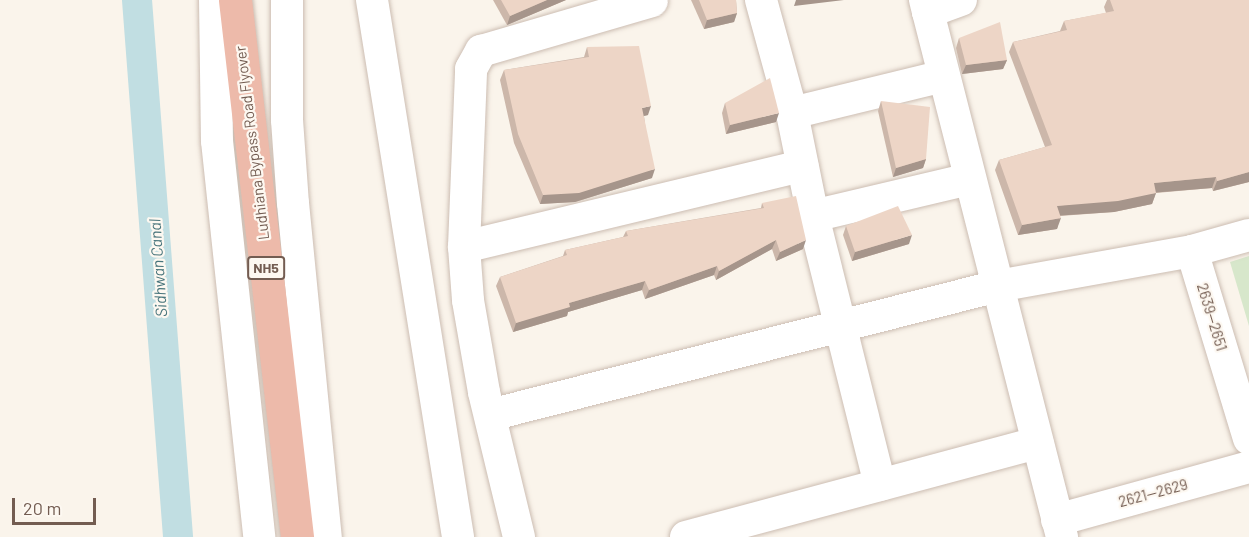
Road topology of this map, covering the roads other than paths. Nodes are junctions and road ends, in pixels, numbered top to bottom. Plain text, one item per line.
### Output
1 (215, 0) edge
2 (235, 0) edge
3 (287, 0) edge
4 (372, 0) edge
5 (761, 0) edge
6 (961, 0) edge
7 (652, 1) edge
8 (926, 6) edge
9 (944, 76) junction
10 (792, 113) junction
11 (802, 166) junction
12 (970, 179) junction
13 (813, 216) junction
14 (1249, 235) edge
15 (464, 247) junction
16 (1192, 251) junction
17 (998, 286) junction
18 (840, 326) junction
19 (490, 415) junction
20 (1249, 439) edge
21 (1038, 443) junction
22 (1249, 467) edge
23 (880, 485) junction
24 (731, 531) edge
25 (1058, 532) edge
26 (259, 537) edge
27 (297, 537) edge
28 (326, 537) edge
29 (458, 537) edge
30 (519, 537) edge
31 (686, 537) edge

1 - 26 street
2 - 27 highway, Ludhiana Bypass Road Flyover / NH5
3 - 28 street
4 - 29 street
5 - 10 street
6 - 8 street
7 - 15 street
8 - 9 street
9 - 10 street
9 - 12 street
10 - 11 street
11 - 13 street
11 - 15 street
12 - 13 street
12 - 17 street
13 - 18 street
14 - 16 street
15 - 19 street
16 - 17 street
16 - 20 street, 2639--2651
17 - 18 street
17 - 21 street
18 - 19 street
18 - 23 street
19 - 30 street
21 - 23 street
21 - 25 street
22 - 25 street, 2621--2629
23 - 24 street
24 - 31 street

